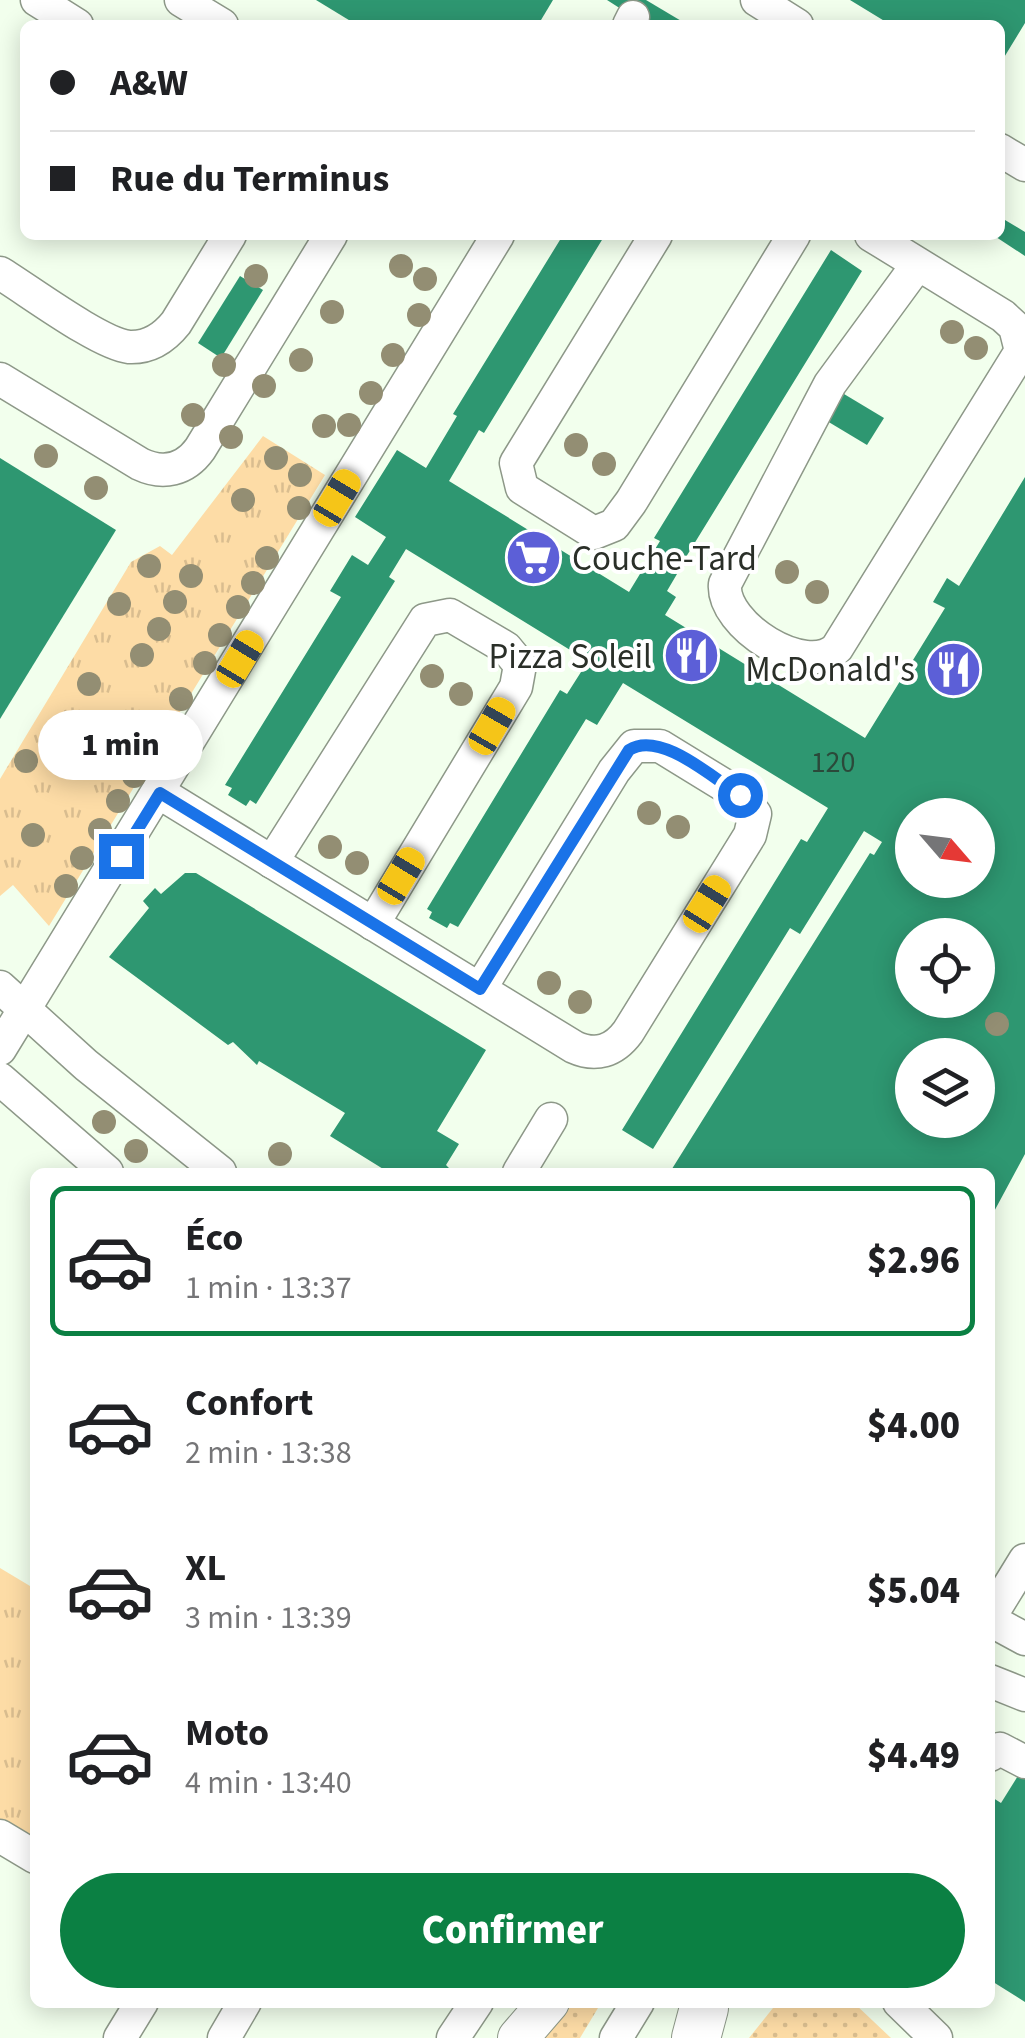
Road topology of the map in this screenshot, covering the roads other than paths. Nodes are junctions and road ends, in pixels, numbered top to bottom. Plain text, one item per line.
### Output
1 (37, 0) edge
2 (181, 0) edge
3 (757, 0) edge
4 (69, 20) edge
5 (214, 20) edge
6 (789, 20) edge
7 (227, 240) edge
8 (328, 240) edge
9 (495, 240) edge
10 (653, 240) edge
11 (791, 240) edge
12 (879, 240) edge
13 (918, 264) junction
14 (0, 272) edge
15 (0, 379) edge
16 (160, 793) junction
17 (272, 862) junction
18 (373, 924) junction
19 (0, 987) edge
20 (480, 989) junction
21 (24, 1010) junction
22 (0, 1048) edge
23 (0, 1078) edge
24 (551, 1118) dead end
25 (102, 1168) edge
26 (215, 1168) edge
27 (521, 1168) edge
28 (1025, 1560) edge
29 (995, 1610) edge
30 (995, 1621) edge
31 (1025, 1639) edge
32 (995, 1683) edge
33 (1025, 1695) edge
34 (995, 1752) edge
35 (1025, 1762) edge
36 (0, 1836) edge
37 (30, 1854) edge
38 (138, 2008) edge
39 (242, 2008) edge
40 (473, 2008) edge
41 (543, 2008) edge
42 (634, 2008) edge
43 (905, 2008) edge
44 (120, 2038) edge
45 (224, 2038) edge
46 (454, 2038) edge
47 (518, 2038) edge
48 (616, 2038) edge
49 (936, 2038) edge

1 - 4 street
2 - 5 street
3 - 6 street
7 - 14 street
8 - 15 street
9 - 16 street
10 - 11 street
12 - 13 street
13 - 13 street
16 - 17 street
16 - 21 street
17 - 18 street
17 - 18 street
18 - 20 street
19 - 21 street
20 - 20 street
21 - 22 street
21 - 26 street
23 - 25 street
24 - 27 street
28 - 29 street
30 - 31 street
32 - 33 street
34 - 35 street
36 - 37 street
38 - 44 street
39 - 45 street
40 - 46 street
41 - 47 main road
42 - 48 street
43 - 49 street

